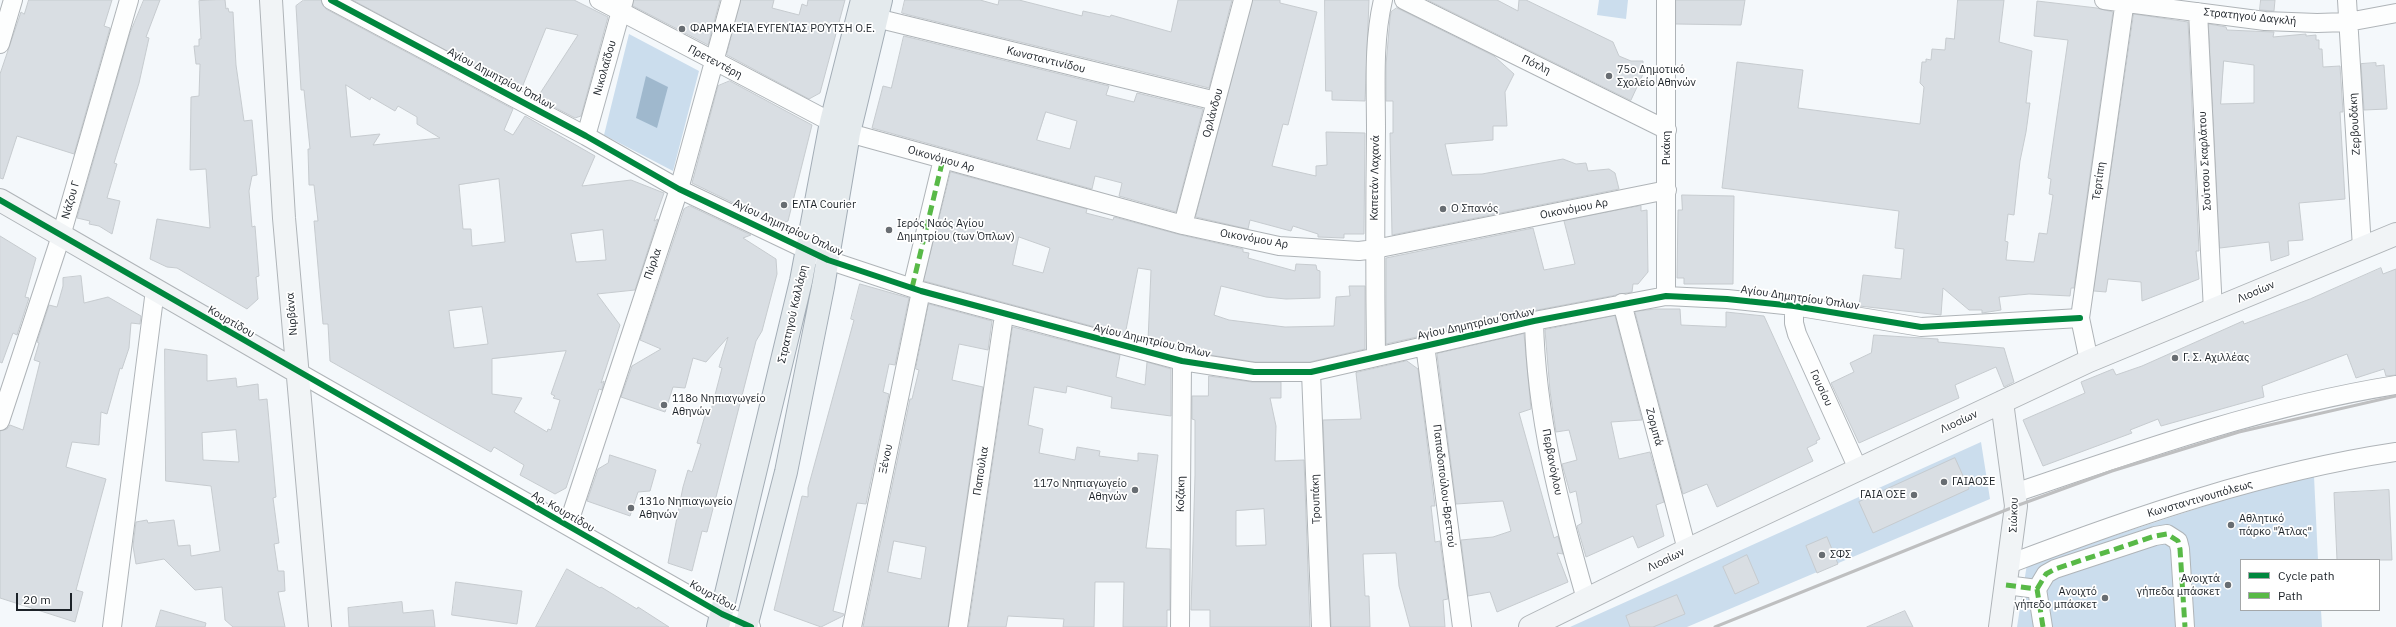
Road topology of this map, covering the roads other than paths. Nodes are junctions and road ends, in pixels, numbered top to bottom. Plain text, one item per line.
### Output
1 (13, 0) edge
2 (129, 0) edge
3 (271, 0) edge
4 (331, 0) edge
5 (599, 0) edge
6 (731, 0) edge
7 (862, 0) edge
8 (1243, 0) edge
9 (1383, 0) edge
10 (1404, 0) edge
11 (1666, 0) edge
12 (2104, 0) edge
13 (2347, 0) edge
14 (2124, 1) edge
15 (622, 6) edge
16 (2225, 7) edge
17 (878, 9) edge
18 (2198, 12) junction
19 (2396, 13) edge
20 (2348, 22) junction
21 (0, 44) edge
22 (715, 62) junction
23 (1216, 101) junction
24 (840, 128) junction
25 (1667, 130) junction
26 (586, 136) junction
27 (943, 160) junction
28 (679, 189) junction
29 (1667, 190) junction
30 (0, 200) edge
31 (1183, 225) junction
32 (2396, 234) edge
33 (61, 236) junction
34 (2362, 248) junction
35 (1374, 249) junction
36 (807, 250) junction
37 (828, 260) junction
38 (155, 290) junction
39 (916, 290) junction
40 (1666, 296) junction
41 (1622, 303) junction
42 (1794, 306) junction
43 (2212, 311) junction
44 (1004, 315) junction
45 (2080, 318) junction
46 (1534, 321) junction
47 (1425, 345) junction
48 (1376, 356) junction
49 (1182, 361) junction
50 (2089, 361) junction
51 (296, 372) junction
52 (1311, 372) junction
53 (2396, 385) edge
54 (2002, 402) junction
55 (0, 421) edge
56 (2396, 452) edge
57 (452, 460) joint
58 (1858, 469) junction
59 (2015, 494) junction
60 (568, 525) junction
61 (1687, 550) junction
62 (2008, 574) junction
63 (665, 581) joint
64 (2037, 590) junction
65 (1586, 599) junction
66 (720, 620) edge
67 (748, 626) edge
68 (112, 627) edge
69 (320, 627) edge
70 (852, 627) edge
71 (958, 627) edge
72 (1180, 627) edge
73 (1321, 627) edge
74 (1462, 627) edge
75 (1530, 627) edge
76 (2000, 627) edge
77 (2043, 627) edge
78 (2185, 627) edge

1 - 21 street
2 - 33 street, Νάζου Γ
3 - 51 main road, Νιρβάνα
4 - 26 street, Αγίου Δημητρίου Όπλων
5 - 15 street, Πρετεντέρη
6 - 22 street, Πύρλα
7 - 24 main road, Στρατηγού Καλλάρη
8 - 23 street, Ορλάνδου
9 - 35 street, Καπετάν Λαχανά
10 - 25 street, Πότλη
11 - 25 street, Ρικάκη
12 - 14 street, Στρατηγού Δαγκλή
13 - 20 street, Ζερβουδάκη
14 - 18 street, Στρατηγού Δαγκλή
14 - 45 street, Τερτίπη
15 - 22 street, Πρετεντέρη
15 - 26 street, Νικολαΐδου
16 - 18 street, Στρατηγού Δαγκλή
16 - 20 street, Στρατηγού Δαγκλή
17 - 23 street, Κωνσταντινίδου
17 - 24 main road, Στρατηγού Καλλάρη
18 - 43 street, Σούτσου Σκαρλάτου
19 - 20 street, Στρατηγού Δαγκλή
20 - 34 street, Ζερβουδάκη
22 - 24 street, Πρετεντέρη
22 - 28 street, Πύρλα
23 - 31 street, Ορλάνδου
24 - 27 street, Οικονόμου Αρ
24 - 36 main road, Στρατηγού Καλλάρη
24 - 37 main road, Στρατηγού Καλλάρη
25 - 29 street, Ρικάκη
26 - 28 street, Αγίου Δημητρίου Όπλων
27 - 31 street, Οικονόμου Αρ
27 - 39 street, Ξένου
28 - 36 street, Αγίου Δημητρίου Όπλων
28 - 60 street, Πύρλα
29 - 35 street, Οικονόμου Αρ
29 - 40 street, Ρικάκη
30 - 33 main road, Κουρτίδου
31 - 35 street, Οικονόμου Αρ
32 - 34 main road, Λιοσίων
33 - 38 main road, Κουρτίδου
33 - 55 street, Νάζου Γ
34 - 43 main road, Λιοσίων
35 - 48 street, Καπετάν Λαχανά
36 - 37 street, Αγίου Δημητρίου Όπλων
36 - 66 main road, Στρατηγού Καλλάρη
37 - 39 street, Αγίου Δημητρίου Όπλων
37 - 67 main road, Στρατηγού Καλλάρη
38 - 51 main road, Κουρτίδου
38 - 68 street
39 - 44 street, Αγίου Δημητρίου Όπλων
39 - 70 street, Ξένου
40 - 41 street, Αγίου Δημητρίου Όπλων
40 - 42 street, Αγίου Δημητρίου Όπλων
41 - 46 street, Αγίου Δημητρίου Όπλων
41 - 61 street, Ζορμπά
42 - 45 street, Αγίου Δημητρίου Όπλων
42 - 58 street, Γουσίου
43 - 50 main road, Λιοσίων
44 - 49 street, Αγίου Δημητρίου Όπλων
44 - 71 street, Παπούλια
45 - 50 street, Τερτίπη
46 - 47 street, Αγίου Δημητρίου Όπλων
46 - 65 street, Περβανόγλου
47 - 48 street, Αγίου Δημητρίου Όπλων
47 - 74 street, Παπαδοπούλου-Βρεττού
48 - 52 street, Αγίου Δημητρίου Όπλων
49 - 52 street, Αγίου Δημητρίου Όπλων
49 - 72 street, Κοζάκη
50 - 54 main road, Λιοσίων
51 - 57 street, Κουρτίδου
51 - 69 main road, Νιρβάνα
52 - 73 street, Τρουπάκη
53 - 59 street
54 - 58 main road, Λιοσίων
54 - 59 main road, Σιώκου
56 - 62 street, Κωνσταντινουπόλεως
57 - 60 street, Αρ. Κουρτίδου
58 - 61 main road, Λιοσίων
59 - 62 main road, Σιώκου
60 - 63 street, Αρ. Κουρτίδου
61 - 65 main road, Λιοσίων
62 - 64 street
62 - 76 main road, Σιώκου
63 - 66 street, Κουρτίδου
64 - 77 street
64 - 78 street
65 - 75 main road, Λιοσίων
66 - 67 street, Κουρτίδου

